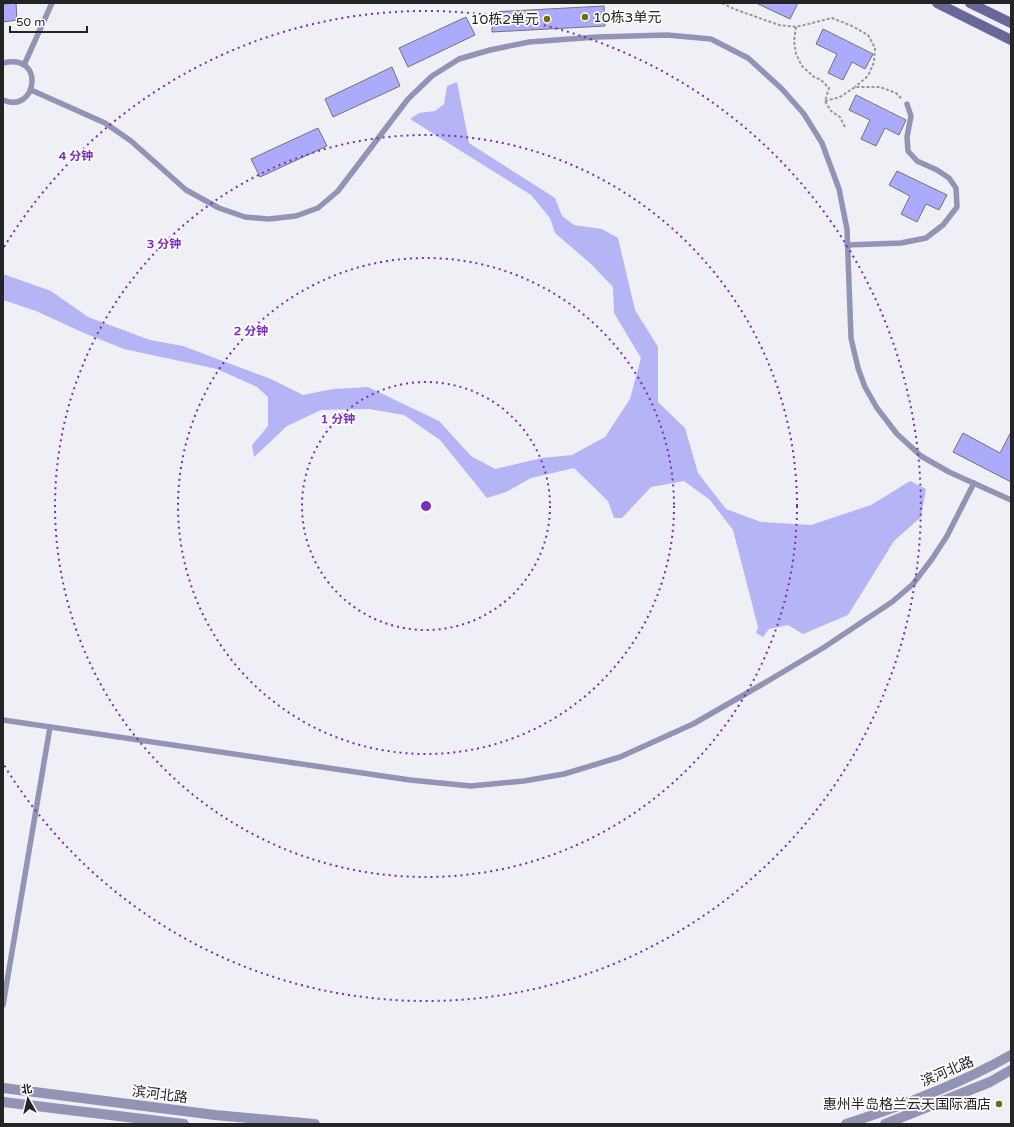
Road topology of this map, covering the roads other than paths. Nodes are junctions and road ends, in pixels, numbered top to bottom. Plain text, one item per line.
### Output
1 (52, 3) edge
2 (937, 3) edge
3 (970, 3) edge
4 (1011, 23) edge
5 (1011, 40) edge
6 (4, 63) edge
7 (24, 65) junction
8 (30, 90) junction
9 (3, 100) edge
10 (907, 104) road end
11 (847, 245) junction
12 (974, 483) junction
13 (1011, 500) edge
14 (3, 720) edge
15 (50, 727) junction
16 (3, 1005) edge
17 (1011, 1055) edge
18 (1011, 1070) edge
19 (3, 1088) edge
20 (3, 1102) edge
21 (184, 1124) edge
22 (315, 1124) edge
23 (846, 1124) edge
24 (885, 1124) edge

1 - 7 lane
2 - 5 street
3 - 4 street
6 - 7 lane
7 - 8 lane
8 - 9 lane
8 - 11 lane
10 - 11 lane
11 - 12 lane
12 - 13 lane
12 - 15 lane
14 - 15 lane
15 - 16 lane
17 - 23 street, 滨河北路
18 - 24 street
19 - 22 street, 滨河北路
20 - 21 street

